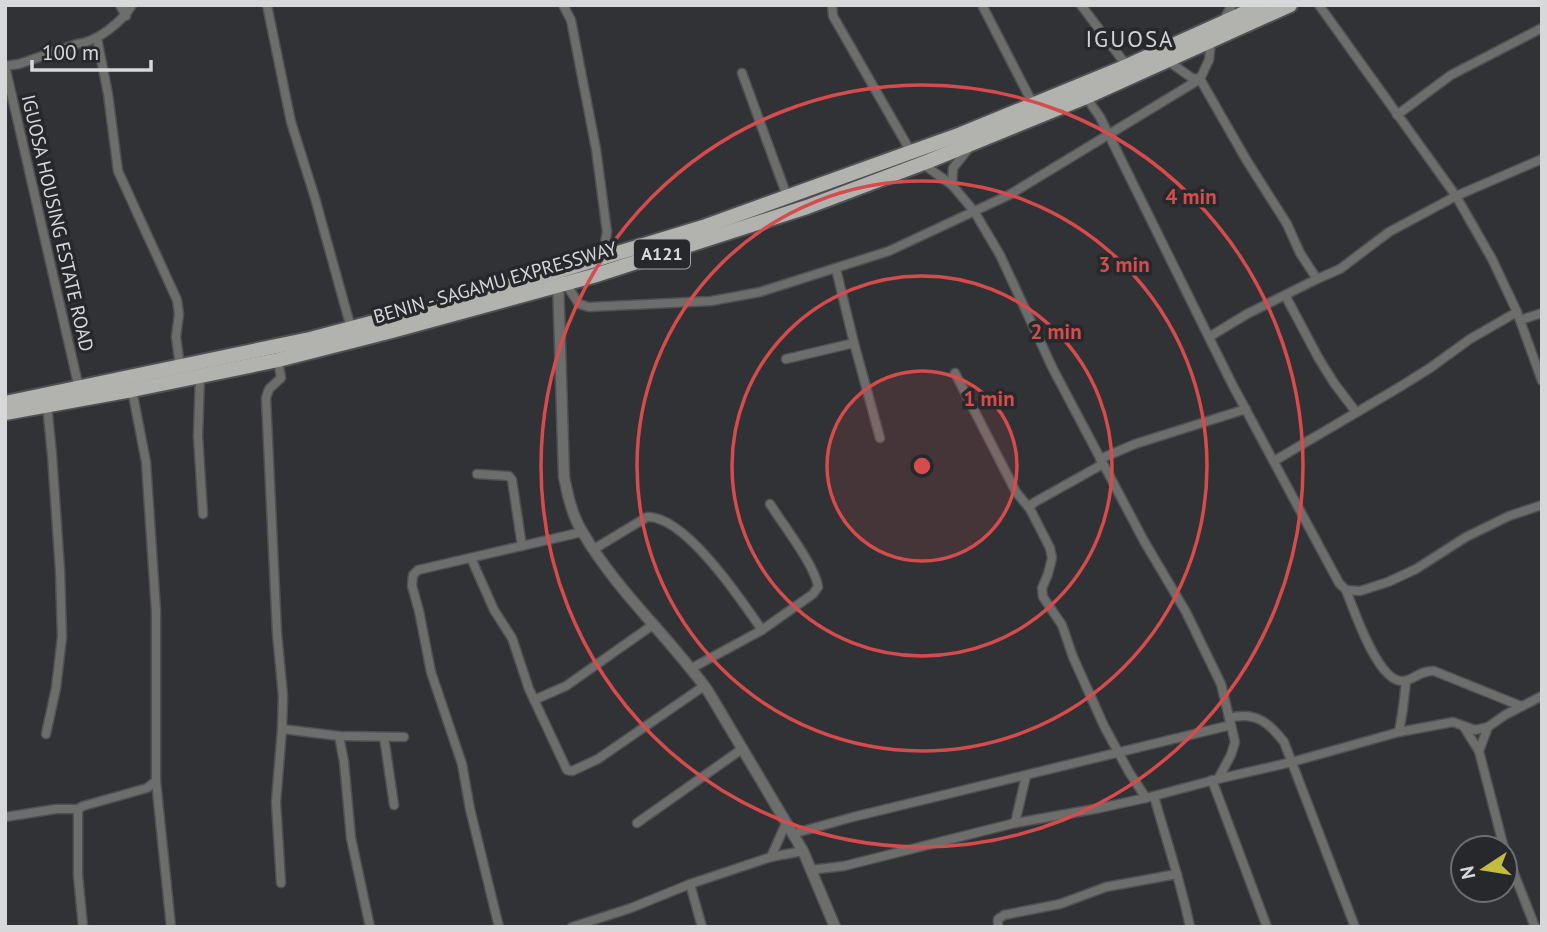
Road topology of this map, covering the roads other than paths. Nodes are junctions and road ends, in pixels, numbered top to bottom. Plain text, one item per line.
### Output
1 (120, 5) edge
2 (132, 5) edge
3 (267, 5) edge
4 (563, 5) edge
5 (832, 5) edge
6 (982, 5) edge
7 (1082, 5) edge
8 (1232, 5) edge
9 (1262, 5) edge
10 (1290, 5) edge
11 (1319, 5) edge
12 (125, 16) junction
13 (1221, 24) junction
14 (1542, 28) edge
15 (97, 38) junction
16 (1211, 42) junction
17 (1168, 61) junction
18 (5, 66) edge
19 (1127, 66) junction
20 (742, 74) dead end
21 (1200, 79) junction
22 (1086, 97) junction
23 (1033, 104) junction
24 (1397, 115) junction
25 (1108, 134) junction
26 (972, 144) junction
27 (911, 152) junction
28 (1542, 159) edge
29 (922, 164) junction
30 (952, 185) junction
31 (787, 196) junction
32 (1456, 196) junction
33 (974, 211) junction
34 (602, 258) junction
35 (836, 269) junction
36 (1317, 279) junction
37 (561, 280) junction
38 (1285, 295) junction
39 (1542, 313) edge
40 (1519, 316) junction
41 (351, 328) junction
42 (1209, 337) junction
43 (854, 344) junction
44 (311, 345) junction
45 (786, 359) dead end
46 (278, 360) junction
47 (180, 366) junction
48 (955, 373) dead end
49 (200, 376) junction
50 (1542, 382) edge
51 (79, 388) junction
52 (132, 390) junction
53 (47, 400) junction
54 (6, 405) edge
55 (1246, 409) junction
56 (1356, 412) junction
57 (880, 438) dead end
58 (1102, 461) junction
59 (1273, 461) junction
60 (477, 474) dead end
61 (770, 504) dead end
62 (1542, 505) edge
63 (1030, 509) junction
64 (203, 514) dead end
65 (582, 532) junction
66 (522, 546) junction
67 (594, 549) junction
68 (471, 558) junction
69 (1346, 590) junction
70 (654, 624) junction
71 (762, 630) junction
72 (692, 668) junction
73 (1406, 681) junction
74 (704, 685) junction
75 (1542, 696) edge
76 (534, 700) junction
77 (1521, 706) junction
78 (1230, 722) junction
79 (1464, 727) junction
80 (1488, 727) junction
81 (282, 729) junction
82 (1399, 733) junction
83 (46, 734) dead end
84 (339, 736) junction
85 (384, 737) junction
86 (404, 737) dead end
87 (742, 749) junction
88 (1479, 751) junction
89 (1119, 752) junction
90 (1292, 762) junction
91 (1026, 776) junction
92 (1215, 780) junction
93 (156, 781) junction
94 (1150, 797) junction
95 (394, 805) dead end
96 (78, 809) junction
97 (5, 817) edge
98 (637, 823) dead end
99 (786, 823) junction
100 (1015, 823) junction
101 (792, 834) junction
102 (1501, 834) edge
103 (803, 851) junction
104 (771, 857) junction
105 (810, 870) junction
106 (1177, 874) junction
107 (281, 883) dead end
108 (690, 884) junction
109 (1519, 885) edge
110 (587, 925) edge
111 (83, 927) edge
112 (171, 927) edge
113 (370, 927) edge
114 (499, 927) edge
115 (572, 927) edge
116 (702, 927) edge
117 (835, 927) edge
118 (998, 927) edge
119 (1190, 927) edge
120 (1267, 927) edge
121 (1355, 927) edge
122 (1535, 927) edge

1 - 12 street
2 - 12 street
3 - 41 street
4 - 34 street
5 - 27 street
6 - 23 street
7 - 19 street
8 - 13 street
9 - 13 highway, A121
10 - 16 highway, BENIN - SAGAMU EXPRESSWAY / A121
11 - 24 street
12 - 15 street
13 - 19 highway, A121
14 - 24 street
15 - 18 street
15 - 47 street
16 - 17 highway, BENIN - SAGAMU EXPRESSWAY / A121
16 - 21 street
17 - 21 street
17 - 22 highway, BENIN - SAGAMU EXPRESSWAY / A121
18 - 51 street, IGUOSA HOUSING ESTATE ROAD
19 - 23 highway, A121
20 - 31 street
21 - 25 street
21 - 36 street
22 - 25 street
22 - 26 highway, BENIN - SAGAMU EXPRESSWAY / A121
23 - 27 highway, A121
24 - 32 street
25 - 33 street
25 - 42 street
26 - 29 highway, BENIN - SAGAMU EXPRESSWAY / A121
26 - 30 street
27 - 31 highway, A121
28 - 32 street
29 - 30 street
29 - 37 highway, BENIN - SAGAMU EXPRESSWAY / A121
30 - 33 street
31 - 34 highway, A121
32 - 36 street
32 - 40 street
33 - 35 street
33 - 58 street
34 - 37 highway, A121
35 - 37 street
35 - 43 street
36 - 38 street
37 - 41 highway, A121
37 - 44 highway, BENIN - SAGAMU EXPRESSWAY / A121
37 - 65 street
38 - 42 street
38 - 56 street
39 - 40 street
40 - 50 street
40 - 56 street
41 - 44 highway, A121
42 - 55 street
43 - 45 street
43 - 57 street
44 - 46 highway, BENIN - SAGAMU EXPRESSWAY / A121
44 - 47 highway, A121
46 - 49 highway, BENIN - SAGAMU EXPRESSWAY / A121
46 - 81 street
47 - 51 highway, A121
48 - 63 street
49 - 52 highway, BENIN - SAGAMU EXPRESSWAY / A121
49 - 64 street
51 - 53 highway, A121
52 - 53 highway, BENIN - SAGAMU EXPRESSWAY / A121
52 - 93 street
53 - 54 highway, A121
53 - 83 street
55 - 58 street
55 - 59 street
56 - 59 street
58 - 63 street
58 - 78 street
59 - 69 street
60 - 66 street
61 - 71 street
62 - 69 street
63 - 89 street
65 - 66 street
65 - 67 street
66 - 68 street
67 - 70 street
67 - 71 street
68 - 76 street
68 - 114 street
69 - 73 street
70 - 72 street
70 - 76 street
71 - 72 street
72 - 74 street
73 - 77 street
73 - 82 street
74 - 76 street
74 - 87 street
75 - 77 street
77 - 80 street
78 - 89 street
78 - 90 street
78 - 92 street
79 - 80 street
79 - 82 street
79 - 88 street
80 - 88 street
81 - 84 street
81 - 107 street
82 - 90 street
84 - 85 street
84 - 113 street
85 - 86 street
85 - 95 street
87 - 98 street
87 - 99 street
88 - 102 street
89 - 91 street
89 - 94 street
90 - 92 street
90 - 121 street
91 - 100 street
91 - 101 street
92 - 94 street
92 - 120 street
93 - 96 street
93 - 112 street
94 - 100 street
94 - 106 street
96 - 97 street
96 - 111 street
99 - 101 street
99 - 104 street
100 - 105 street
101 - 103 street
103 - 104 street
103 - 105 street
104 - 108 street
105 - 117 street
106 - 118 street
106 - 119 street
108 - 110 street
108 - 116 street
109 - 122 street
110 - 115 street

